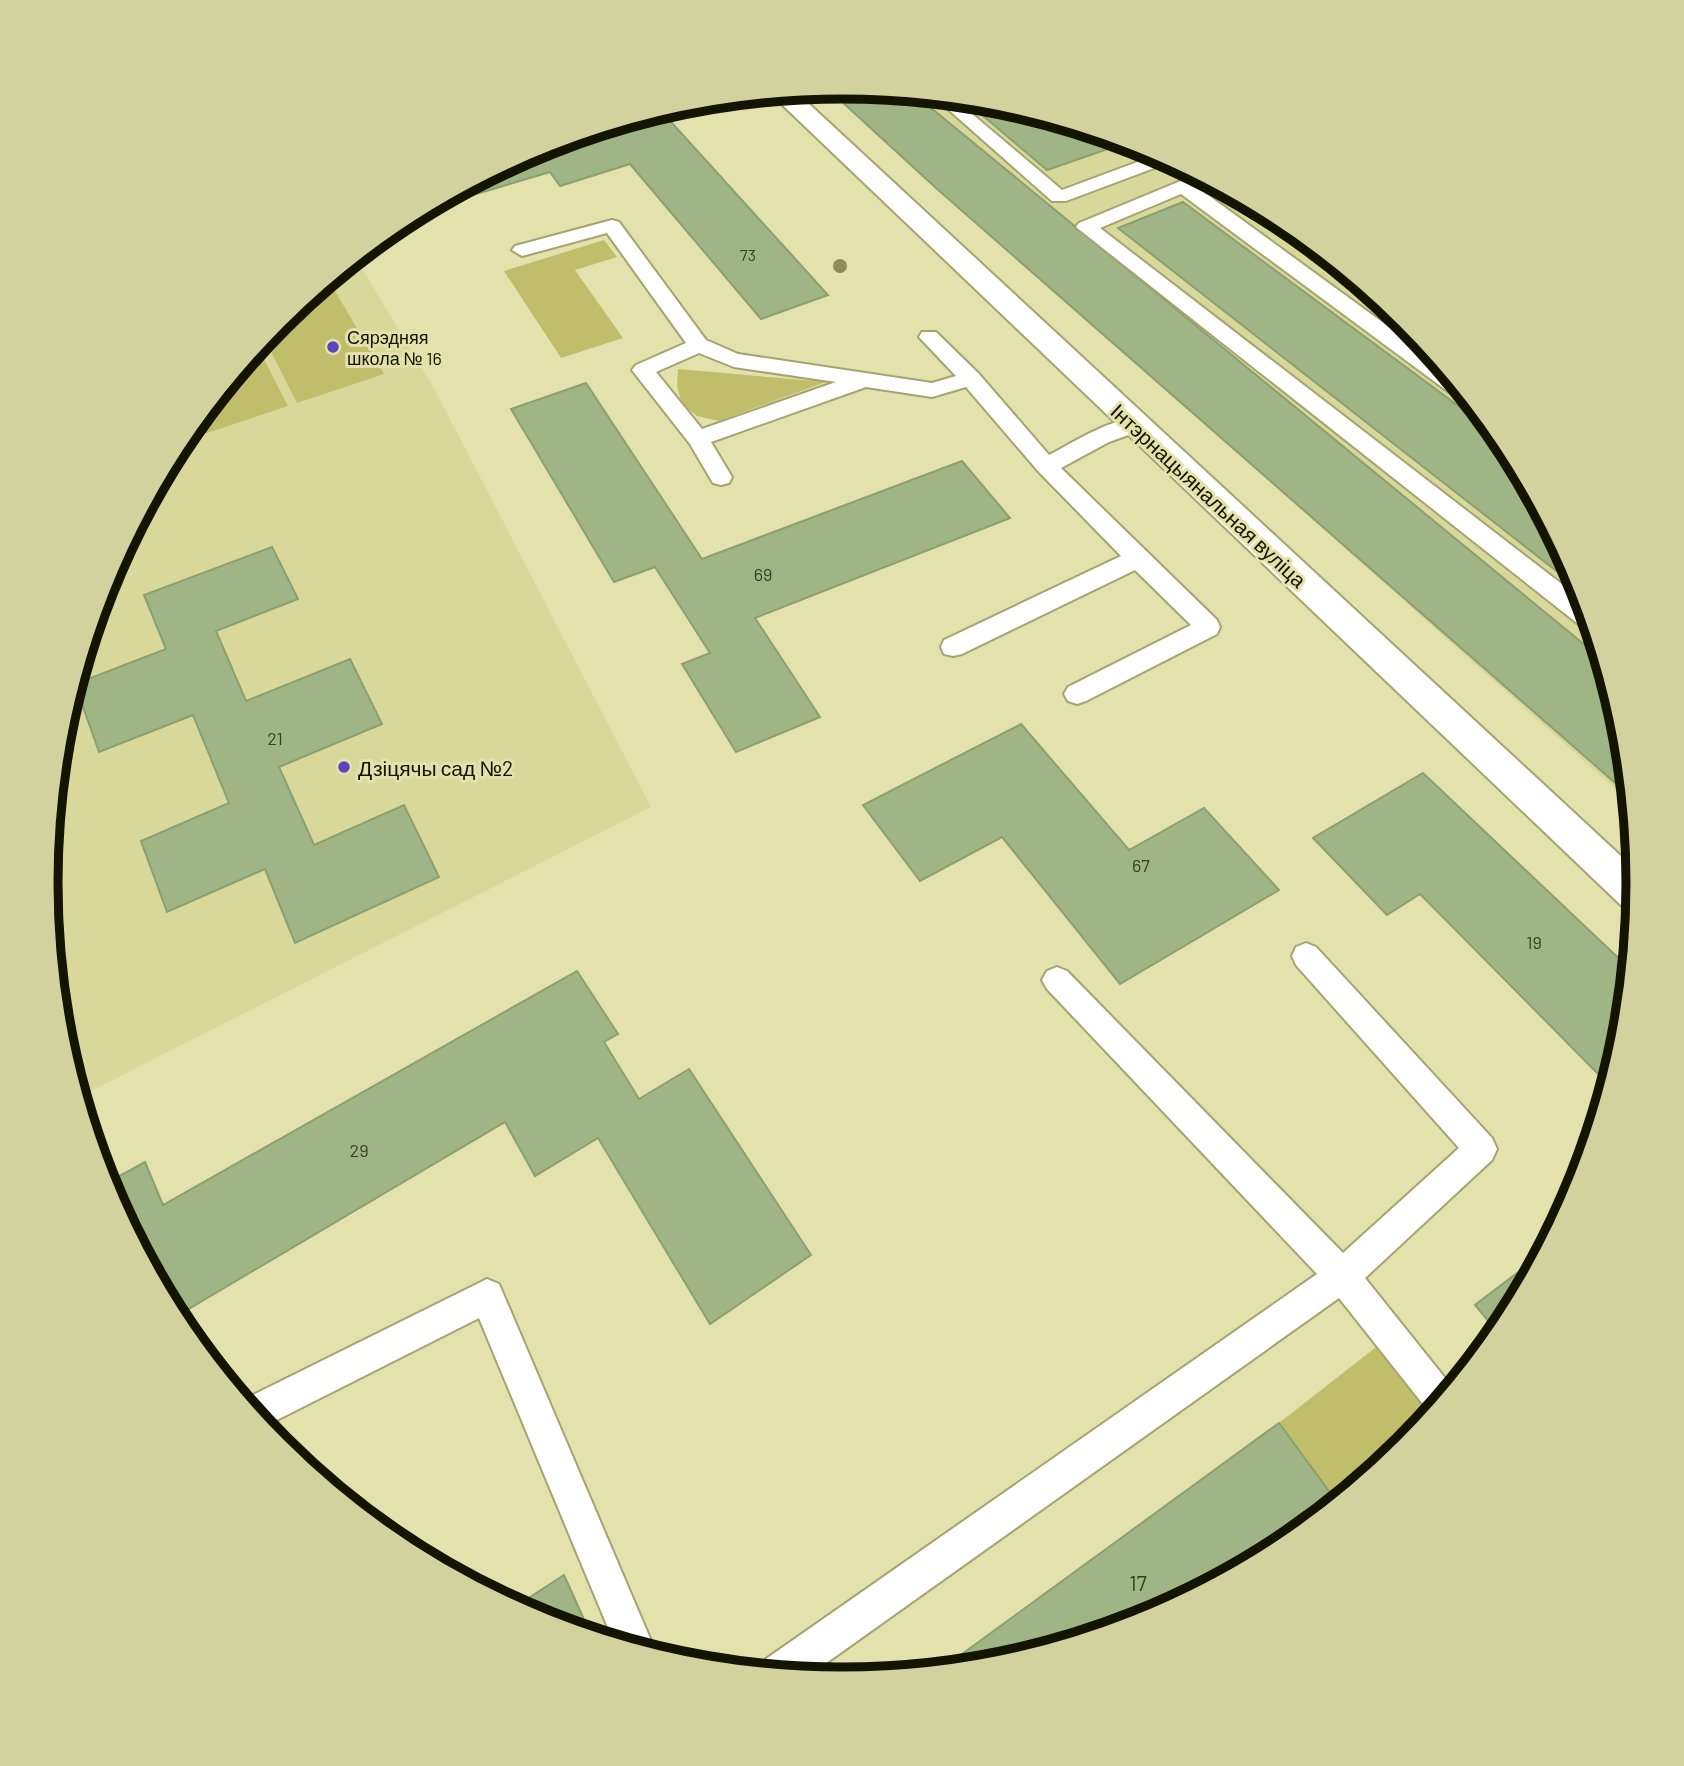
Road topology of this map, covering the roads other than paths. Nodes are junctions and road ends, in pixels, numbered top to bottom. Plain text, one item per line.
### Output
1 (791, 100) edge
2 (952, 106) edge
3 (1152, 163) edge
4 (522, 250) dead end
5 (929, 337) dead end
6 (699, 345) junction
7 (1438, 373) edge
8 (971, 379) junction
9 (865, 380) junction
10 (1134, 425) junction
11 (698, 439) junction
12 (1046, 466) junction
13 (721, 477) dead end
14 (1138, 558) junction
15 (1577, 609) edge
16 (953, 647) dead end
17 (1077, 694) dead end
18 (1626, 885) edge
19 (1306, 956) dead end
20 (1056, 979) dead end
21 (1342, 1276) junction
22 (1437, 1394) edge
23 (261, 1410) edge
24 (632, 1639) edge
25 (789, 1666) edge

1 - 10 street, Інтэрнацыянальная вуліца
2 - 3 lane
4 - 6 lane
5 - 8 lane
6 - 9 lane
6 - 11 lane
7 - 15 lane
8 - 9 lane
8 - 12 lane
9 - 11 lane
10 - 12 lane
10 - 18 street, Інтэрнацыянальная вуліца
11 - 13 lane
12 - 14 lane
14 - 16 lane
14 - 17 lane
19 - 21 lane
20 - 21 lane
21 - 22 lane
21 - 25 lane
23 - 24 lane

